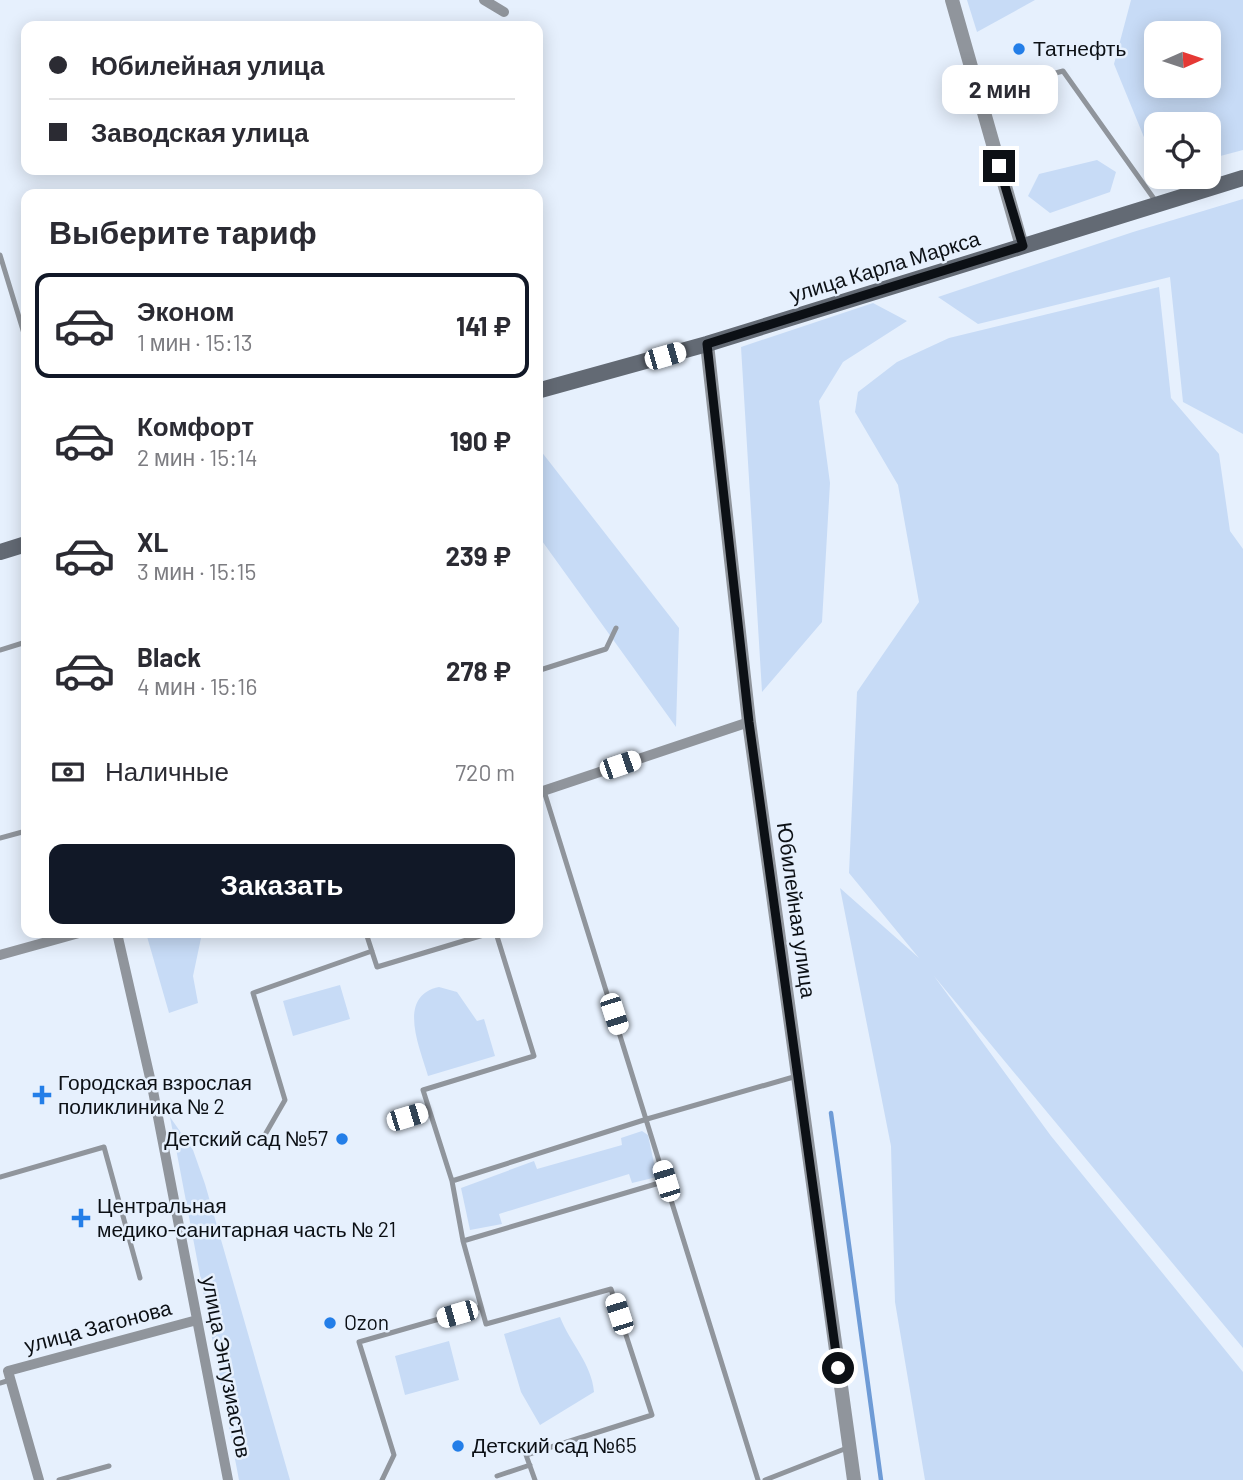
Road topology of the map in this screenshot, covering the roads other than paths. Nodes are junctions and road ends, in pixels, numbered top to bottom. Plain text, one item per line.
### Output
1 (484, 0) edge
2 (952, 0) edge
3 (504, 12) dead end
4 (978, 94) junction
5 (1243, 177) edge
6 (1157, 203) junction
7 (1023, 246) junction
8 (0, 256) edge
9 (10, 286) junction
10 (0, 289) edge
11 (21, 323) edge
12 (707, 344) junction
13 (543, 389) edge
14 (21, 546) edge
15 (0, 552) edge
16 (616, 628) dead end
17 (21, 644) edge
18 (0, 650) edge
19 (543, 669) edge
20 (749, 722) junction
21 (543, 791) edge
22 (543, 801) edge
23 (21, 832) edge
24 (0, 838) edge
25 (61, 938) edge
26 (118, 938) edge
27 (368, 938) edge
28 (473, 938) edge
29 (498, 938) edge
30 (372, 951) junction
31 (0, 955) edge
32 (797, 1076) junction
33 (429, 1110) junction
34 (407, 1117) dead end
35 (647, 1119) junction
36 (266, 1133) dead end
37 (0, 1177) edge
38 (452, 1181) junction
39 (666, 1181) junction
40 (463, 1241) junction
41 (140, 1278) dead end
42 (481, 1307) junction
43 (197, 1320) junction
44 (6, 1378) edge
45 (850, 1447) junction
46 (530, 1465) junction
47 (109, 1466) dead end
48 (497, 1476) dead end
49 (38, 1480) edge
50 (59, 1480) edge
51 (228, 1480) edge
52 (382, 1480) edge
53 (535, 1480) edge
54 (758, 1480) edge
55 (765, 1480) edge
56 (854, 1480) edge

1 - 3 street
2 - 4 street
4 - 6 lane
4 - 7 street
5 - 6 main road, улица Карла Маркса
6 - 7 main road, улица Карла Маркса
7 - 12 main road, улица Карла Маркса
8 - 9 lane
9 - 10 lane
9 - 11 lane
12 - 13 main road, улица Карла Маркса
12 - 20 street, Юбилейная улица
14 - 15 main road
16 - 19 lane
17 - 18 lane
20 - 21 street
20 - 32 street, Юбилейная улица
22 - 35 lane
23 - 24 lane
25 - 31 street
26 - 43 street, улица Энтузиастов
27 - 30 lane
28 - 30 lane
29 - 33 lane
30 - 36 lane
32 - 35 lane
32 - 45 street, Юбилейная улица
33 - 34 lane
33 - 38 lane
35 - 38 lane
35 - 39 lane
37 - 41 lane
38 - 40 lane
39 - 40 lane
39 - 54 lane
40 - 42 lane
42 - 46 lane
42 - 52 lane
43 - 44 street, улица Загонова
43 - 51 street, улица Энтузиастов
44 - 49 street
45 - 55 lane
45 - 56 street, Юбилейная улица
46 - 48 lane
46 - 53 lane
47 - 50 lane

